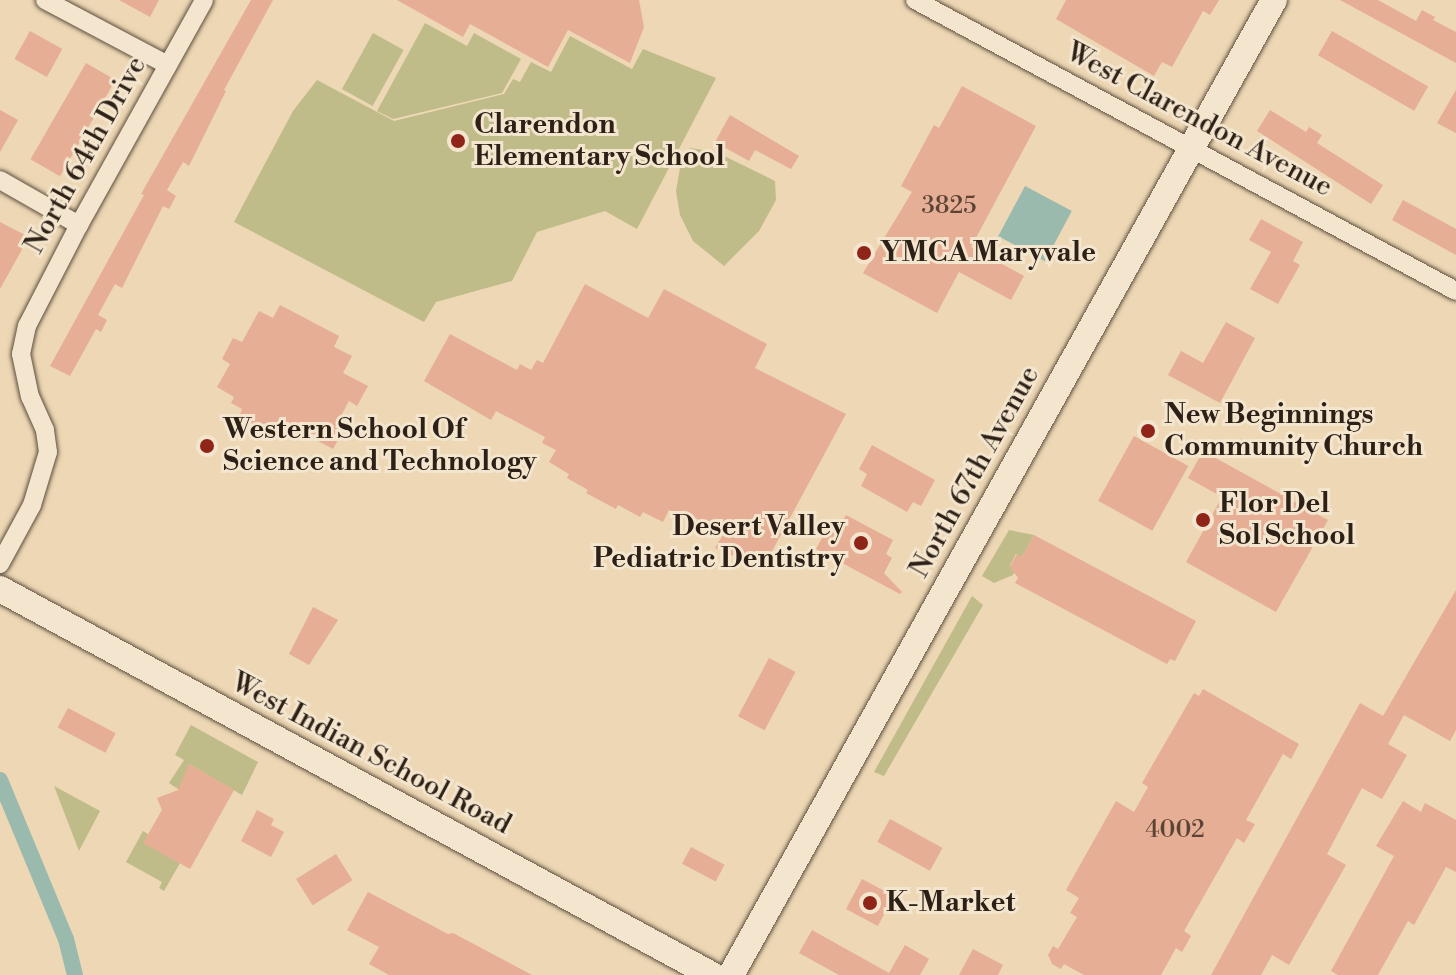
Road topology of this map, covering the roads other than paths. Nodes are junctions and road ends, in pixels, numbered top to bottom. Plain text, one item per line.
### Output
1 (45, 0) edge
2 (204, 0) edge
3 (915, 0) edge
4 (1274, 0) edge
5 (168, 65) junction
6 (1192, 148) junction
7 (0, 180) edge
8 (79, 225) junction
9 (1456, 291) edge
10 (0, 564) edge
11 (0, 589) edge
12 (712, 975) edge
13 (731, 975) edge

1 - 5 street
2 - 5 street, North 64th Drive
3 - 6 street, West Clarendon Avenue
4 - 6 main road, North 67th Avenue
5 - 8 street, North 64th Drive
6 - 9 street, West Clarendon Avenue
6 - 13 main road, North 67th Avenue
7 - 8 street
8 - 10 street, North 64th Drive
11 - 12 main road, West Indian School Road

